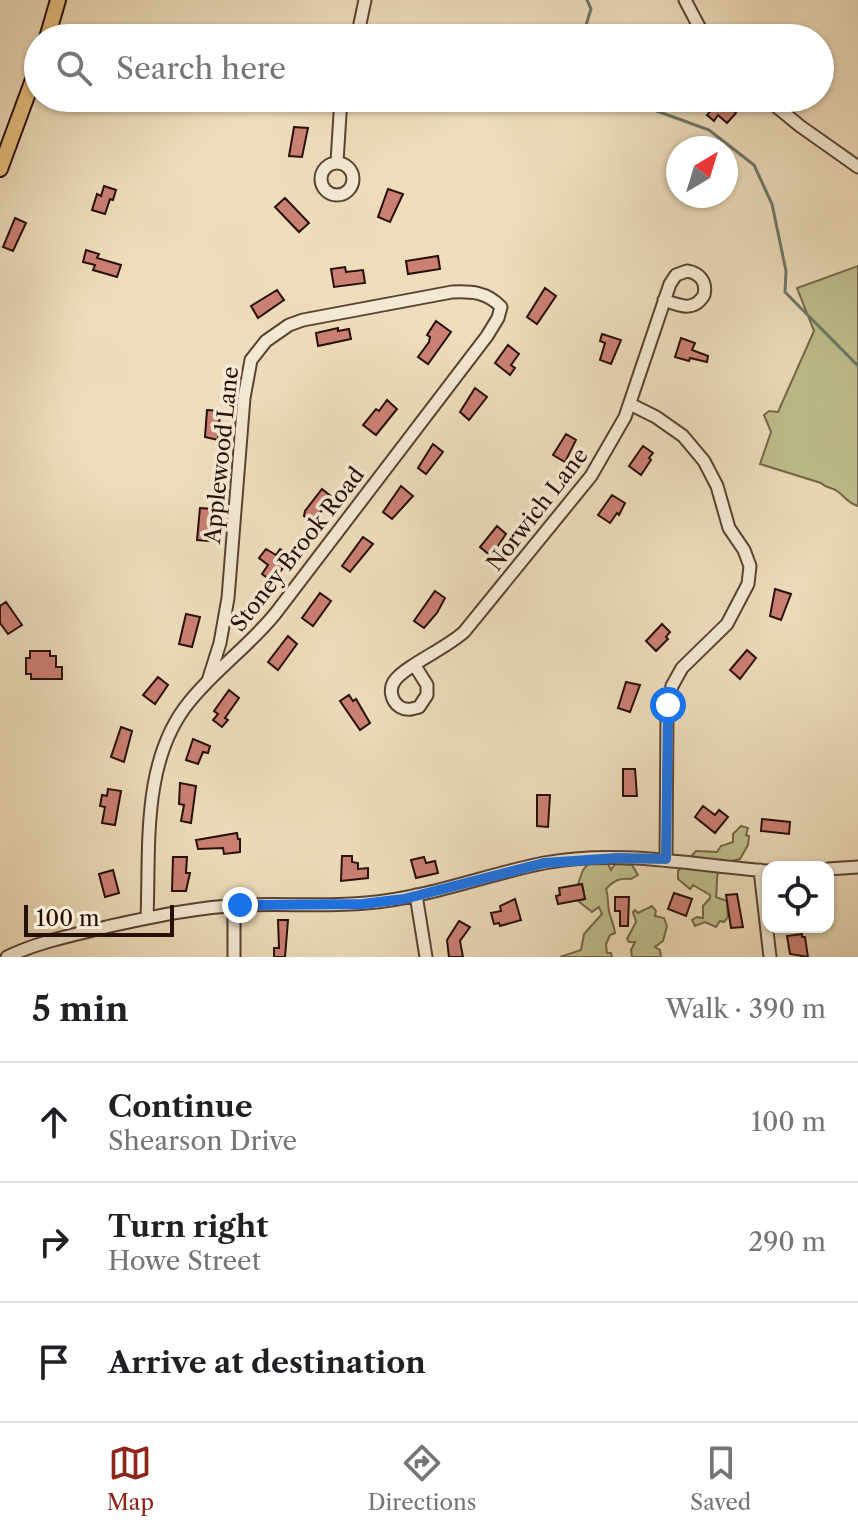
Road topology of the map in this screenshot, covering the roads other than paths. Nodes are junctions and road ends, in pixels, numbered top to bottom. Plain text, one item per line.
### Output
1 (58, 0) edge
2 (365, 0) edge
3 (685, 0) edge
4 (51, 24) edge
5 (360, 24) edge
6 (698, 24) edge
7 (24, 104) edge
8 (340, 112) edge
9 (783, 112) edge
10 (337, 162) dead end
11 (858, 167) edge
12 (0, 169) edge
13 (664, 300) dead end
14 (501, 307) joint
15 (630, 404) junction
16 (415, 666) dead end
17 (208, 681) junction
18 (666, 859) junction
19 (858, 867) edge
20 (834, 869) edge
21 (762, 871) edge
22 (416, 895) junction
23 (234, 906) junction
24 (147, 918) junction
25 (768, 933) edge
26 (7, 957) edge
27 (234, 957) edge
28 (426, 957) edge
29 (770, 957) edge

1 - 4 main road
2 - 5 street
3 - 6 street
7 - 12 main road
8 - 10 street
9 - 11 street
13 - 15 street, Norwich Lane
14 - 17 street, Stoney Brook Road
14 - 17 street, Applewood Lane
15 - 16 street, Norwich Lane
15 - 18 street
17 - 24 street, Stoney Brook Road
18 - 21 street
18 - 22 street
19 - 20 street
22 - 23 street
22 - 28 street
23 - 24 street
23 - 27 street
24 - 26 street
25 - 29 street

